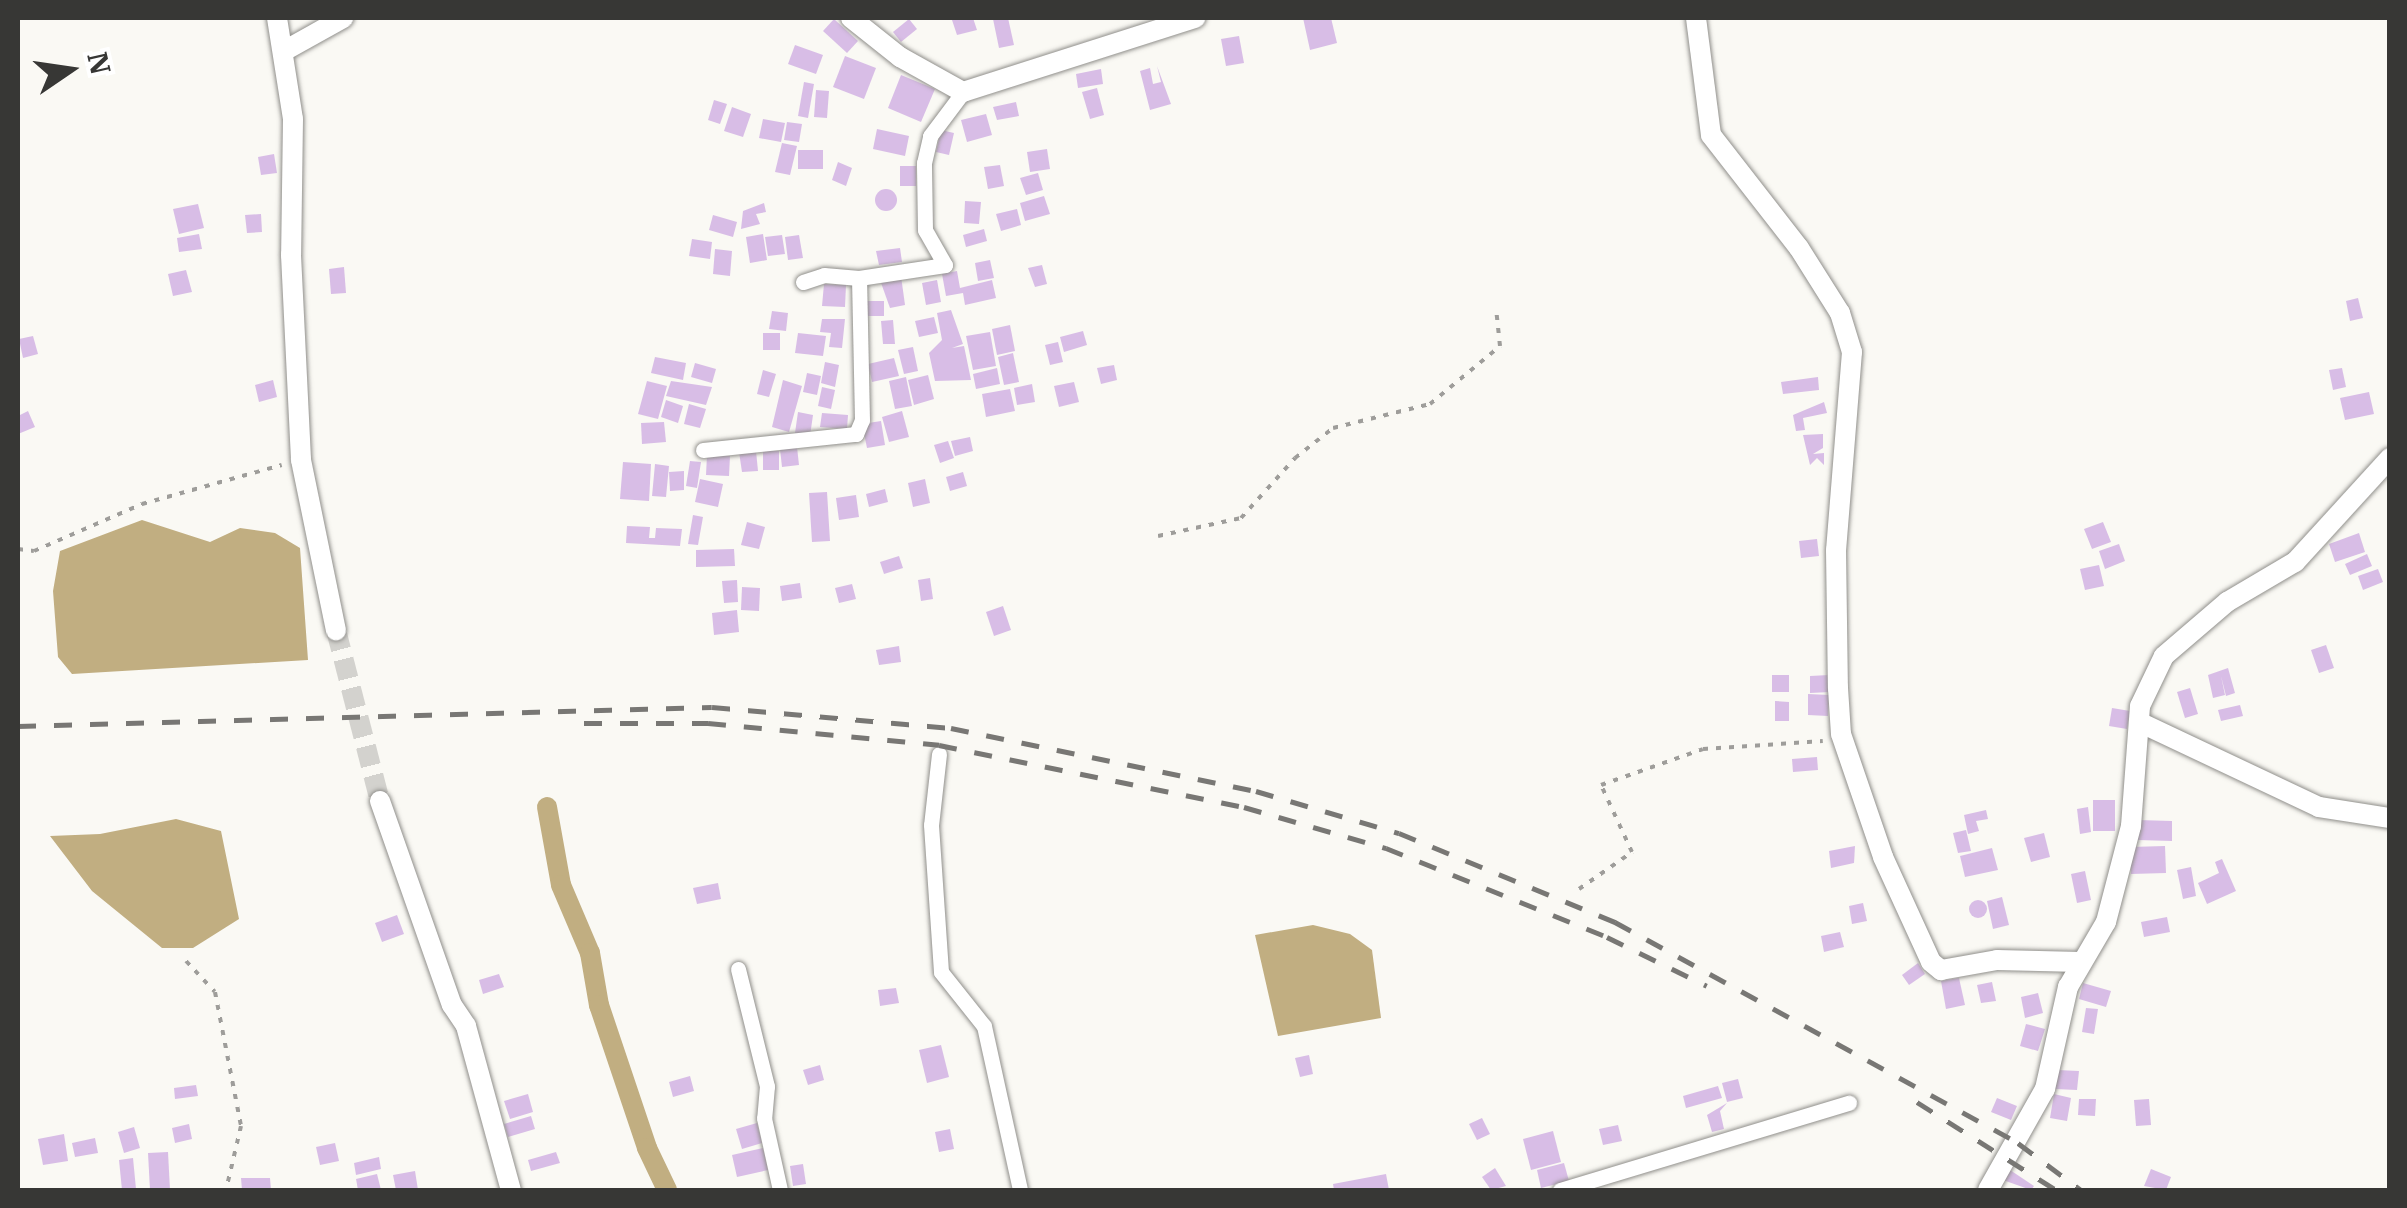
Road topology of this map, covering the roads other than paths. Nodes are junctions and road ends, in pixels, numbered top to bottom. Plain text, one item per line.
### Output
1 (277, 18) edge
2 (343, 18) edge
3 (850, 18) edge
4 (1195, 18) edge
5 (1696, 18) edge
6 (284, 51) junction
7 (963, 92) junction
8 (859, 278) junction
9 (803, 282) dead end
10 (704, 450) dead end
11 (2390, 458) edge
12 (336, 630) tunnel mouth
13 (2139, 722) junction
14 (939, 754) dead end
15 (380, 802) tunnel mouth
16 (2390, 818) edge
17 (2081, 962) junction
18 (738, 969) dead end
19 (1849, 1103) dead end
20 (511, 1190) edge
21 (780, 1190) edge
22 (1020, 1190) edge
23 (1560, 1190) edge
24 (1988, 1190) edge

1 - 6 street
2 - 6 street
3 - 7 street
4 - 7 street
5 - 17 street
6 - 12 street
7 - 8 street
8 - 9 street
8 - 10 street
11 - 13 street
13 - 16 street
13 - 17 street
14 - 22 street
15 - 20 street
17 - 24 street
18 - 21 street
19 - 23 street

